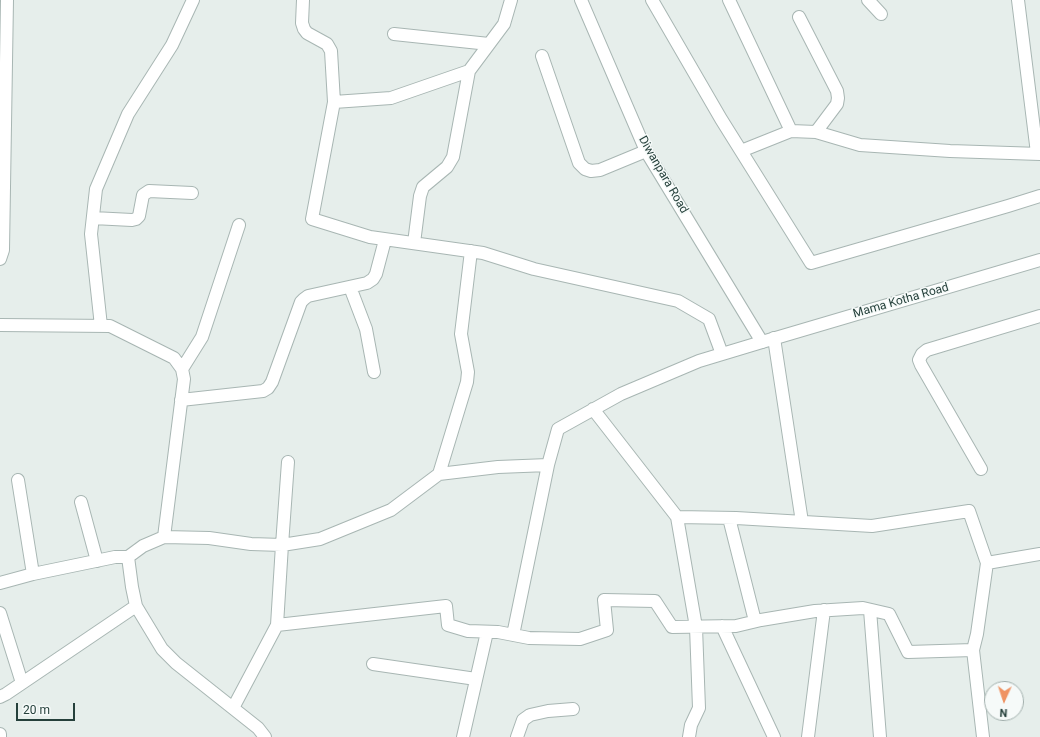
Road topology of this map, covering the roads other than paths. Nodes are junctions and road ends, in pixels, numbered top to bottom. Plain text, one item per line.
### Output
1 (8, 0) edge
2 (193, 0) edge
3 (303, 0) edge
4 (511, 0) edge
5 (581, 0) edge
6 (652, 0) edge
7 (729, 0) edge
8 (868, 0) edge
9 (1018, 0) edge
10 (881, 14) dead end
11 (799, 17) dead end
12 (394, 34) dead end
13 (489, 44) junction
14 (542, 56) dead end
15 (469, 70) junction
16 (334, 102) junction
17 (791, 131) junction
18 (816, 132) junction
19 (646, 151) junction
20 (741, 151) junction
21 (1039, 153) edge
22 (192, 193) dead end
23 (1040, 196) edge
24 (2, 218) edge
25 (93, 218) junction
26 (239, 225) dead end
27 (385, 240) junction
28 (414, 243) junction
29 (471, 251) junction
30 (0, 259) edge
31 (1040, 260) edge
32 (350, 287) junction
33 (1040, 316) edge
34 (0, 325) edge
35 (101, 326) junction
36 (774, 338) junction
37 (762, 342) junction
38 (722, 354) junction
39 (182, 369) junction
40 (374, 372) dead end
41 (181, 400) junction
42 (593, 409) junction
43 (288, 462) dead end
44 (548, 465) junction
45 (981, 469) dead end
46 (439, 474) junction
47 (18, 480) dead end
48 (81, 502) dead end
49 (677, 516) junction
50 (729, 518) junction
51 (802, 522) junction
52 (164, 537) junction
53 (282, 545) junction
54 (1040, 554) edge
55 (128, 556) junction
56 (96, 561) junction
57 (987, 563) junction
58 (34, 574) junction
59 (0, 583) edge
60 (136, 606) junction
61 (824, 610) junction
62 (870, 610) junction
63 (0, 613) edge
64 (754, 621) junction
65 (277, 625) junction
66 (722, 626) junction
67 (696, 627) junction
68 (487, 632) junction
69 (513, 635) junction
70 (973, 650) junction
71 (373, 664) dead end
72 (476, 679) junction
73 (22, 683) junction
74 (0, 697) edge
75 (233, 708) junction
76 (573, 709) dead end
77 (265, 737) edge
78 (464, 737) edge
79 (517, 737) edge
80 (689, 737) edge
81 (774, 737) edge
82 (808, 737) edge
83 (880, 737) edge
84 (983, 737) edge

1 - 24 street
2 - 25 street
3 - 16 street
4 - 13 street
5 - 19 street, Diwanpara Road
6 - 20 street
7 - 17 street
8 - 10 street
9 - 21 street
11 - 18 street
12 - 13 street
13 - 15 street
14 - 19 street
15 - 16 street
15 - 28 street
16 - 27 street
17 - 18 street
17 - 20 street
18 - 21 street
19 - 37 street, Diwanpara Road
20 - 23 street
22 - 25 street
24 - 30 street
25 - 35 street
26 - 39 street
27 - 28 street
27 - 32 street
28 - 29 street
29 - 38 street
29 - 46 street
31 - 36 street, Mama Kotha Road
32 - 40 street
32 - 41 street
33 - 45 street
34 - 35 street
35 - 39 street
36 - 37 street, Mama Kotha Road
36 - 51 street
37 - 38 street, Mama Kotha Road
38 - 42 street, Mama Kotha Road
39 - 41 street
41 - 52 street
42 - 44 street, Mama Kotha Road
42 - 49 street
43 - 53 street
44 - 46 street
44 - 69 street, Mama Kotha Road
46 - 53 street
47 - 58 street
48 - 56 street
49 - 50 street
49 - 67 street
50 - 51 street
50 - 64 street
51 - 57 street
52 - 53 street
52 - 55 street
53 - 65 street
54 - 57 street
55 - 56 street
55 - 60 street
56 - 58 street
57 - 70 street
58 - 59 street
60 - 73 street
60 - 75 street
61 - 62 street
61 - 64 street
61 - 82 street
62 - 70 street
62 - 83 street
63 - 73 street
64 - 66 street
65 - 68 street
65 - 75 street
66 - 67 street
66 - 81 street
67 - 69 street
67 - 80 street
68 - 69 street
68 - 72 street
70 - 84 street
71 - 72 street
72 - 78 street
73 - 74 street
75 - 77 street
76 - 79 street

